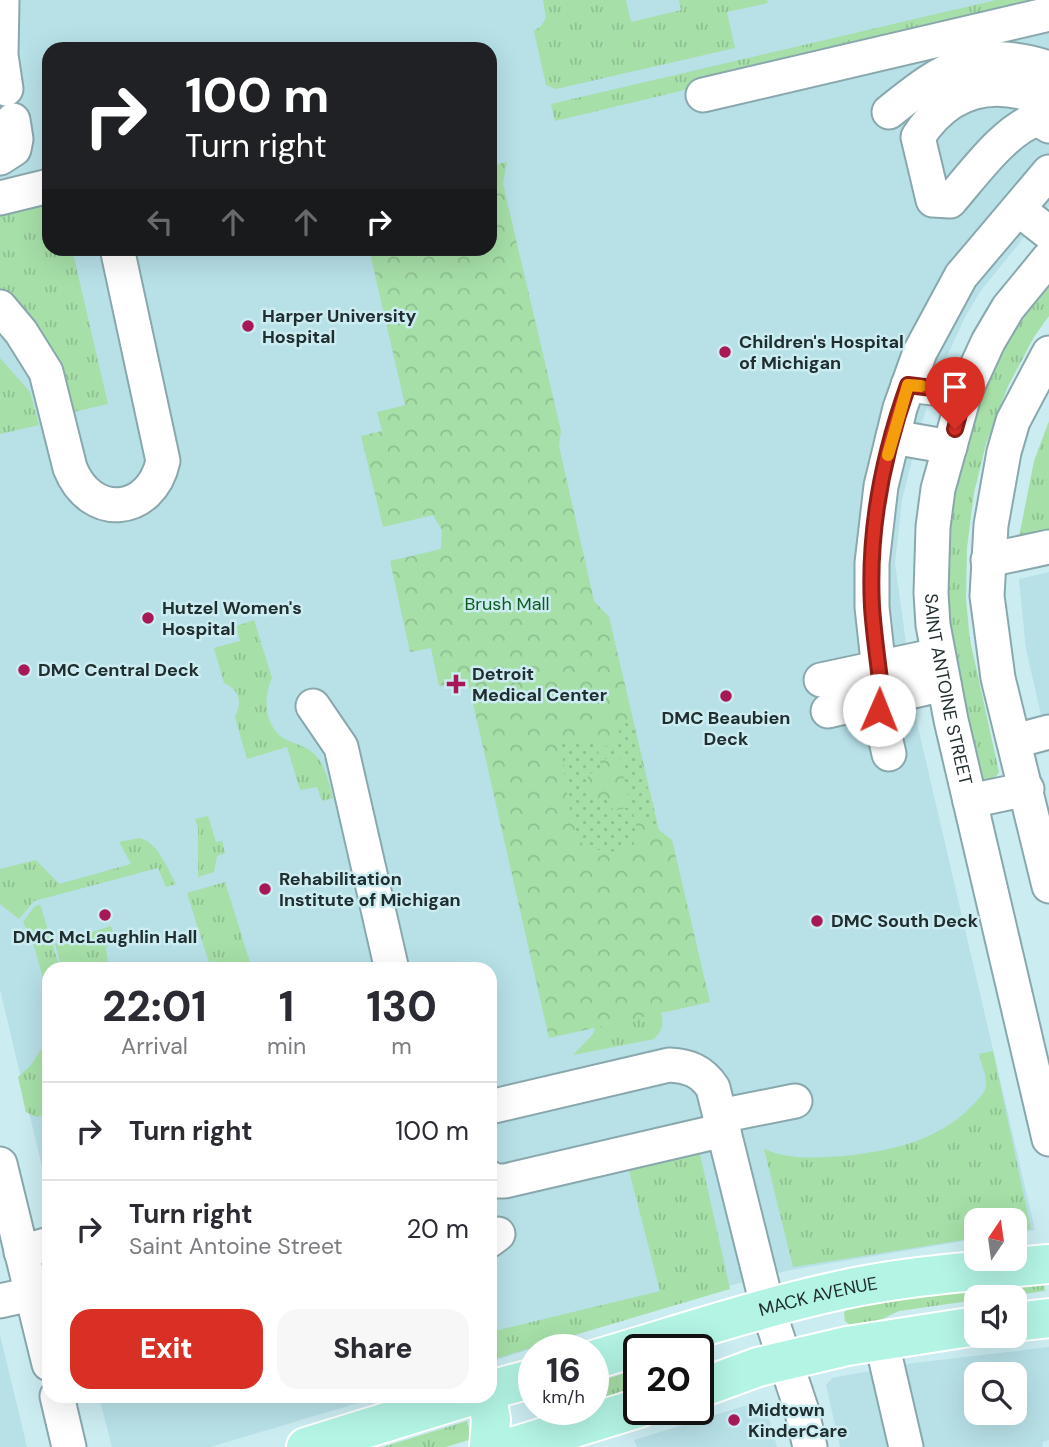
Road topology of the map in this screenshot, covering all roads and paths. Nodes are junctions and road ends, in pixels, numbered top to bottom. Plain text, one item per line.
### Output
1 (2, 0) edge
2 (1049, 14) edge
3 (1049, 68) edge
4 (1017, 92) junction
5 (703, 94) dead end
6 (1049, 102) edge
7 (889, 112) dead end
8 (1049, 126) edge
9 (1016, 131) junction
10 (0, 158) edge
11 (1049, 172) edge
12 (42, 188) edge
13 (0, 198) edge
14 (1018, 209) junction
15 (1049, 233) edge
16 (119, 256) edge
17 (1049, 258) edge
18 (0, 307) edge
19 (1049, 353) edge
20 (908, 385) junction
21 (965, 392) junction
22 (892, 437) junction
23 (950, 447) junction
24 (1049, 547) edge
25 (988, 560) junction
26 (941, 670) junction
27 (880, 682) junction
28 (825, 696) dead end
29 (313, 706) dead end
30 (1049, 732) edge
31 (1015, 741) junction
32 (889, 754) dead end
33 (1027, 789) junction
34 (970, 801) junction
35 (1049, 886) edge
36 (389, 962) edge
37 (497, 1105) edge
38 (797, 1112) dead end
39 (723, 1128) junction
40 (1049, 1139) edge
41 (0, 1164) edge
42 (497, 1181) edge
43 (7, 1220) edge
44 (35, 1248) edge
45 (1049, 1264) edge
46 (845, 1289) junction
47 (32, 1294) junction
48 (0, 1301) edge
49 (768, 1309) junction
50 (1049, 1318) edge
51 (1027, 1321) edge
52 (964, 1328) edge
53 (42, 1335) edge
54 (864, 1342) junction
55 (609, 1355) edge
56 (784, 1360) junction
57 (518, 1383) edge
58 (714, 1383) edge
59 (497, 1389) edge
60 (59, 1403) edge
61 (448, 1403) edge
62 (488, 1403) edge
63 (623, 1414) edge
64 (69, 1447) edge
65 (306, 1447) edge
66 (489, 1447) edge
67 (512, 1447) edge
68 (810, 1447) edge
69 (889, 1447) edge
70 (906, 1447) edge

1 - 10 street
2 - 5 street
3 - 7 street
4 - 6 street
4 - 9 street
4 - 9 street
8 - 9 street
11 - 14 street
12 - 13 street
14 - 15 street
14 - 20 street
16 - 18 street
17 - 21 street, SAINT ANTOINE STREET
19 - 25 street
20 - 21 street
20 - 22 street
21 - 23 street, SAINT ANTOINE STREET
22 - 23 street
22 - 27 street
23 - 26 street, SAINT ANTOINE STREET
24 - 25 street
25 - 31 street
26 - 27 street
26 - 34 street, SAINT ANTOINE STREET
27 - 28 street
27 - 32 street
29 - 36 street
30 - 31 street
31 - 33 street
33 - 34 street
33 - 35 street
34 - 40 street, SAINT ANTOINE STREET
37 - 39 street
38 - 39 street
39 - 42 street
39 - 49 street
41 - 43 street
43 - 44 street
44 - 47 street
45 - 46 main road, MACK AVENUE
46 - 49 main road, MACK AVENUE
46 - 54 main road
47 - 48 street
47 - 53 street
49 - 55 main road, MACK AVENUE
49 - 56 street
50 - 51 main road
52 - 54 main road
54 - 56 main road
54 - 69 street
54 - 70 street
56 - 58 main road
56 - 68 street
57 - 59 main road
60 - 64 street
61 - 65 main road
62 - 66 main road
63 - 67 main road

